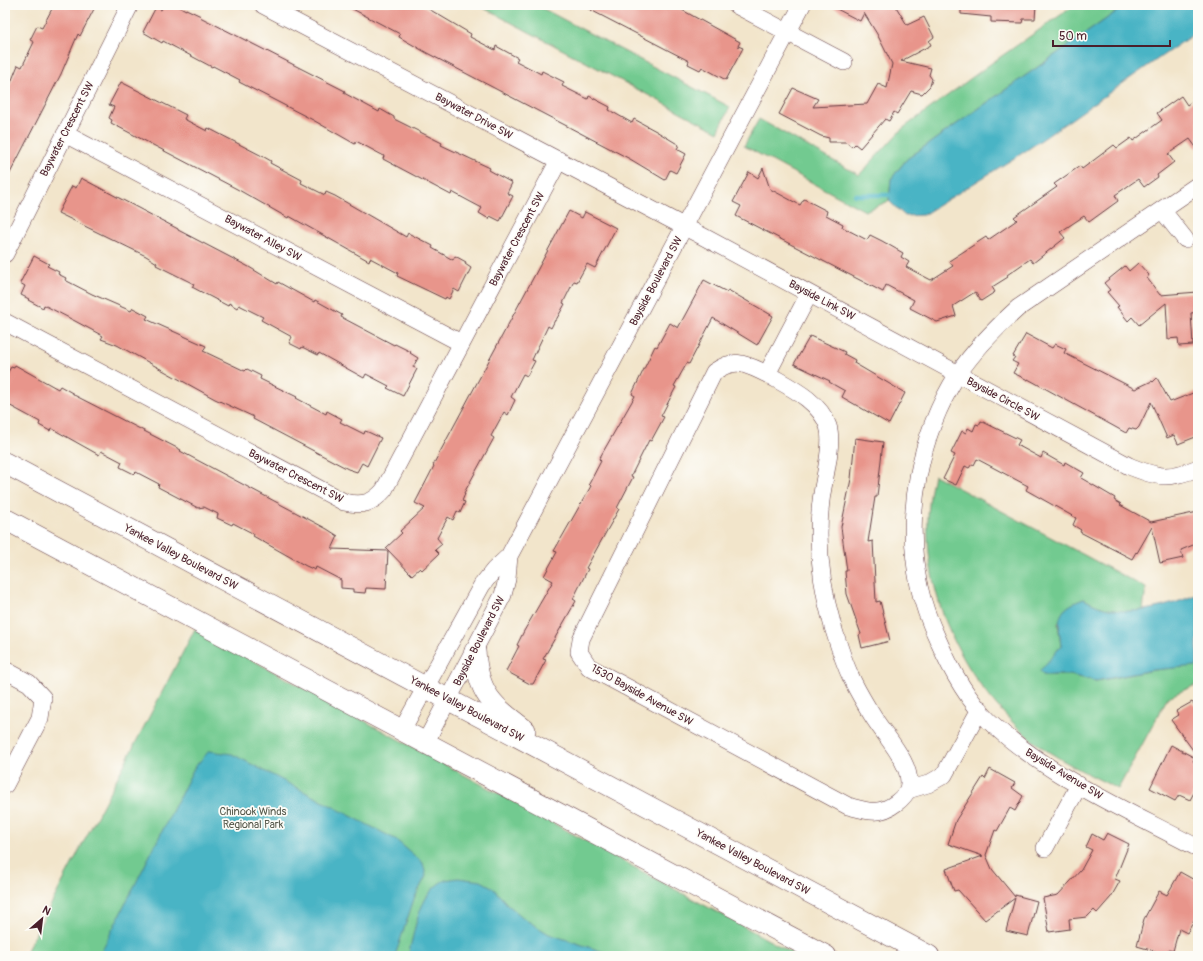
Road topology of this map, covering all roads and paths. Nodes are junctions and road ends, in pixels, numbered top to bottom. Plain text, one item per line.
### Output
1 (130, 5) edge
2 (263, 5) edge
3 (736, 5) edge
4 (802, 5) edge
5 (788, 32) junction
6 (844, 62) dead end
7 (65, 134) junction
8 (559, 160) junction
9 (1198, 184) edge
10 (1162, 210) junction
11 (685, 227) junction
12 (1185, 239) dead end
13 (5, 254) edge
14 (810, 294) junction
15 (5, 322) edge
16 (461, 343) junction
17 (767, 374) junction
18 (958, 374) junction
19 (5, 464) edge
20 (1198, 468) edge
21 (5, 519) edge
22 (510, 556) junction
23 (475, 651) junction
24 (5, 670) edge
25 (426, 687) junction
26 (449, 700) junction
27 (980, 709) junction
28 (402, 730) junction
29 (426, 743) junction
30 (569, 764) junction
31 (5, 785) edge
32 (1079, 785) junction
33 (908, 790) junction
34 (1045, 848) dead end
35 (1198, 848) edge
36 (826, 956) edge
37 (929, 956) edge

1 - 7 street, Baywater Crescent SW
2 - 8 street, Baywater Drive SW
3 - 5 street
4 - 5 street, Bayside Boulevard SW
5 - 6 street
5 - 11 street, Bayside Boulevard SW
7 - 13 street, Baywater Crescent SW
7 - 16 street, Baywater Alley SW
8 - 11 street, Baywater Drive SW
8 - 16 street, Baywater Crescent SW
9 - 10 street, Bayside Circle SW
10 - 12 street
10 - 18 street, Bayside Circle SW
11 - 14 street, Bayside Link SW
11 - 22 street, Bayside Boulevard SW
14 - 17 street
14 - 18 street, Bayside Link SW
15 - 16 street, Baywater Crescent SW
17 - 33 street, 1530 Bayside Avenue SW
17 - 33 street, 1530 Bayside Avenue SW
18 - 20 street, Bayside Circle SW
18 - 27 street, Bayside Avenue SW
19 - 25 main road, Yankee Valley Boulevard SW
21 - 28 main road
22 - 23 street, Bayside Boulevard SW
22 - 25 street, Bayside Boulevard SW
23 - 26 street, Bayside Boulevard SW
23 - 30 main road
24 - 31 street
25 - 26 main road, Yankee Valley Boulevard SW
25 - 28 street, Bayside Boulevard SW
26 - 29 street, Bayside Boulevard SW
26 - 30 main road, Yankee Valley Boulevard SW
27 - 32 street, Bayside Avenue SW
27 - 33 street, 1530 Bayside Avenue SW
28 - 29 main road
29 - 36 main road
30 - 37 main road, Yankee Valley Boulevard SW
32 - 34 street
32 - 35 street, Bayside Avenue SW

